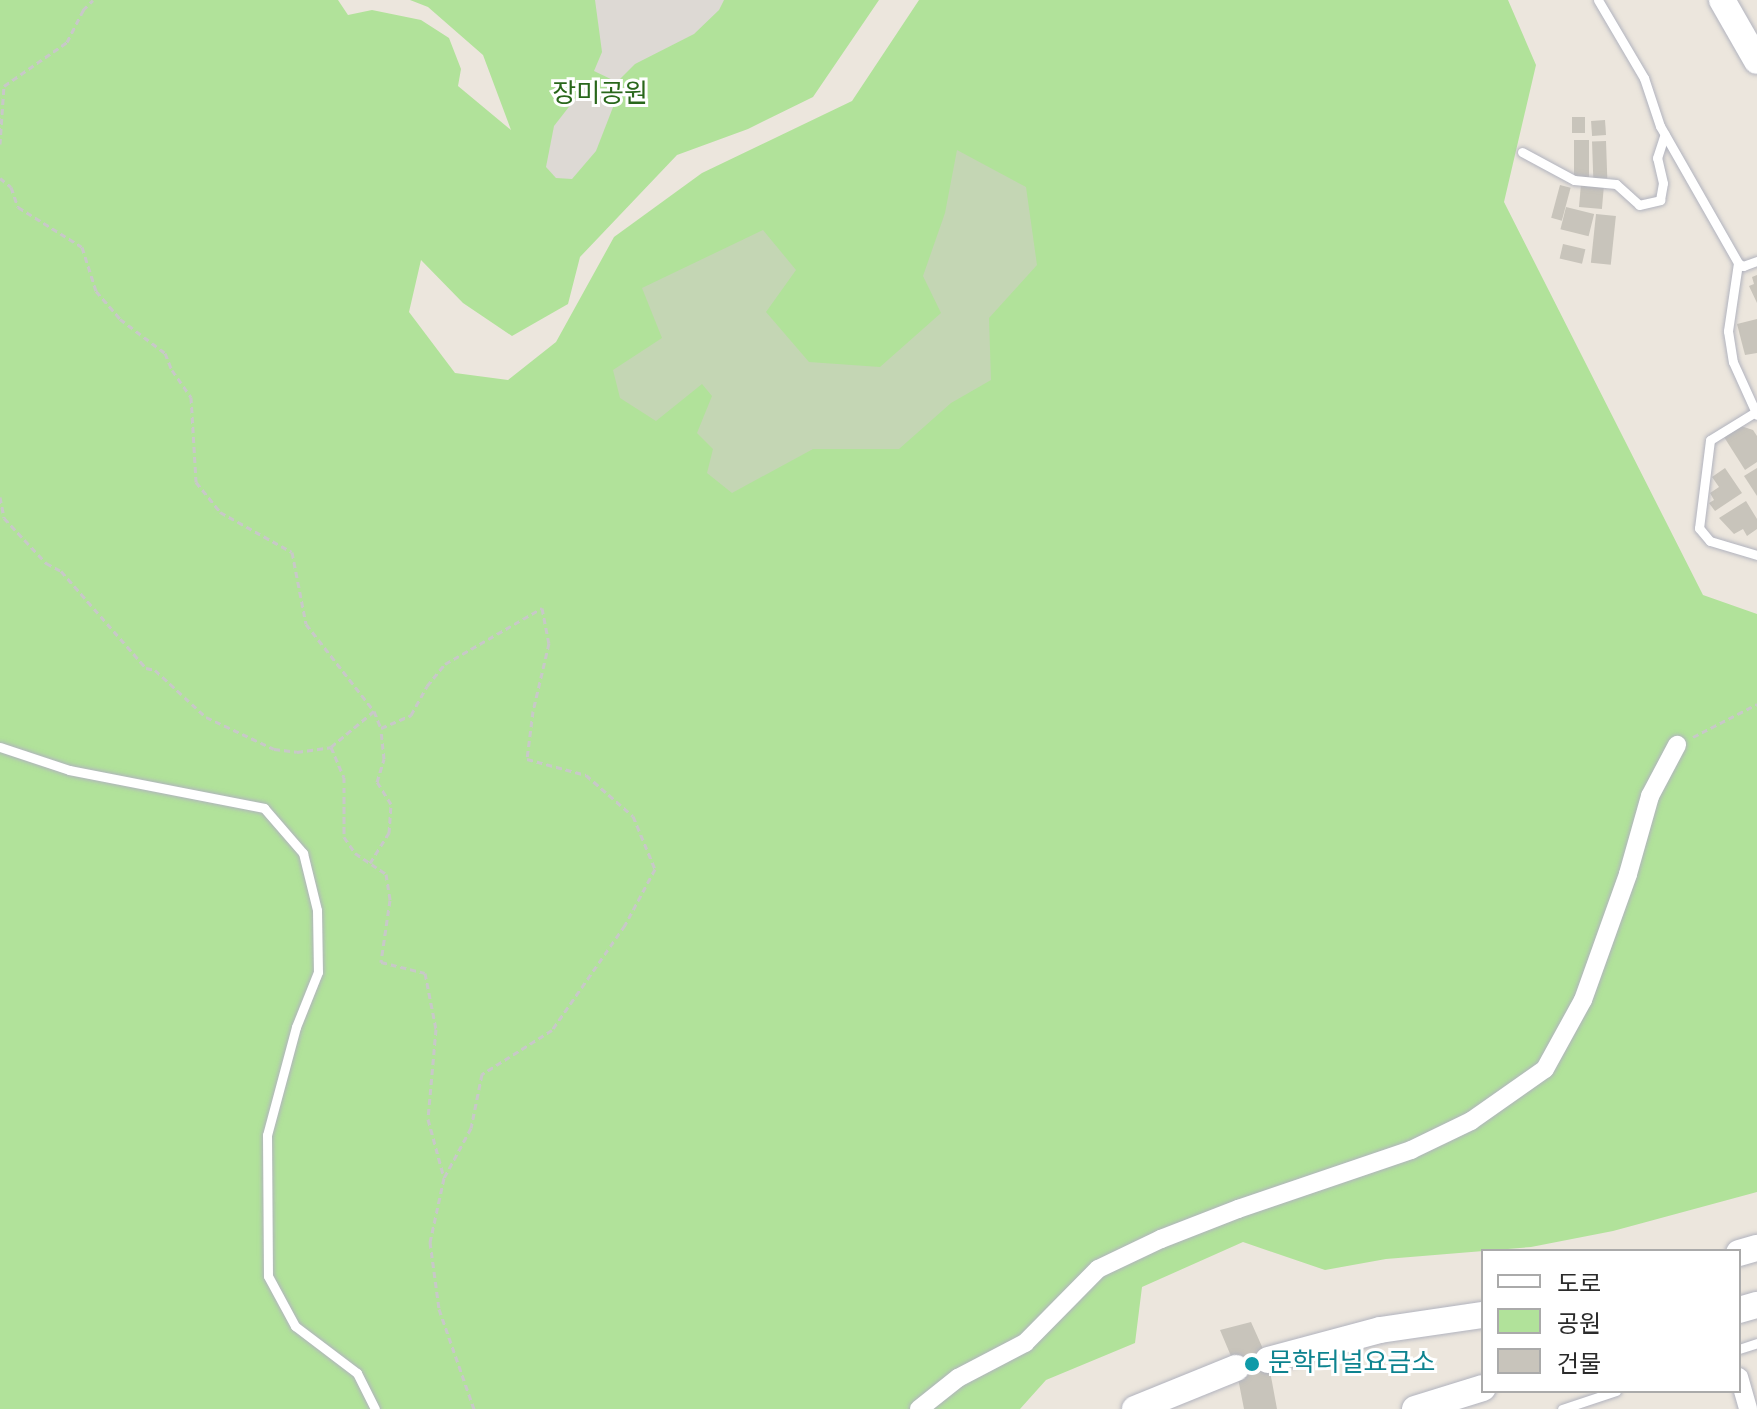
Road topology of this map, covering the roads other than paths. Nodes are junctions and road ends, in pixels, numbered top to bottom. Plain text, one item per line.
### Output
1 (1598, 0) edge
2 (1722, 0) edge
3 (1757, 61) edge
4 (1665, 134) junction
5 (1522, 152) dead end
6 (1757, 261) edge
7 (1738, 263) junction
8 (1756, 413) edge
9 (1757, 555) edge
10 (1677, 745) road end
11 (0, 747) edge
12 (1481, 1315) edge
13 (1268, 1360) dead end
14 (1236, 1368) dead end
15 (1741, 1384) edge
16 (1481, 1389) edge
17 (1610, 1393) edge
18 (375, 1409) edge
19 (919, 1409) edge
20 (1135, 1409) edge
21 (1415, 1409) edge
22 (1562, 1409) edge
23 (1748, 1409) edge

1 - 4 lane
2 - 3 main road
4 - 5 lane
4 - 7 lane
6 - 7 lane
7 - 8 lane
8 - 9 lane
10 - 19 street
11 - 18 lane
12 - 13 main road
14 - 20 main road
15 - 23 street
16 - 21 main road
17 - 22 lane

